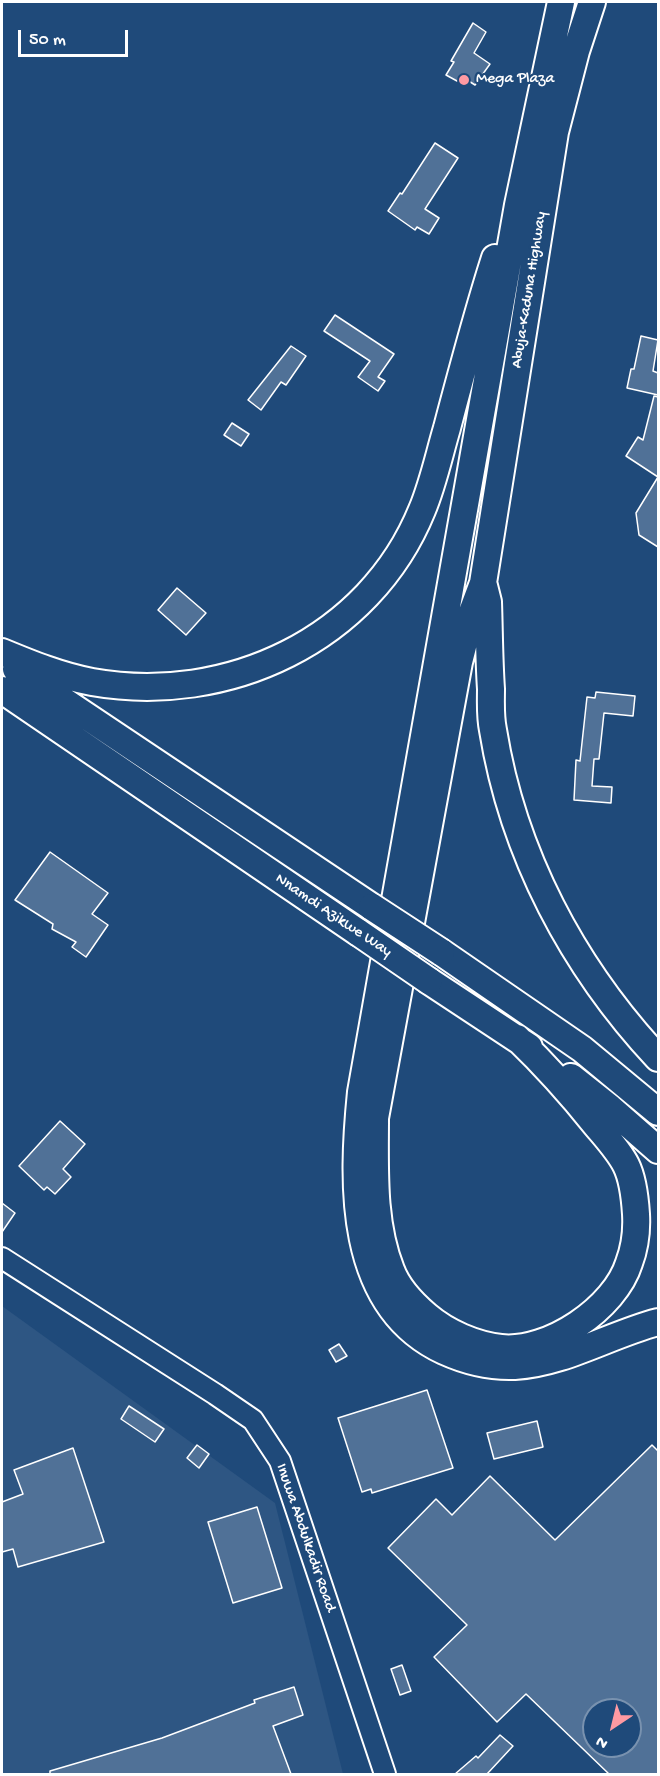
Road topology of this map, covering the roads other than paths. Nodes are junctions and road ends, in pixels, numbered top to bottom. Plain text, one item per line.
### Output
1 (561, 2) edge
2 (592, 2) edge
3 (518, 206) junction
4 (483, 583) junction
5 (2, 652) edge
6 (2, 660) edge
7 (2, 690) edge
8 (517, 1038) junction
9 (658, 1058) edge
10 (658, 1112) edge
11 (658, 1150) edge
12 (2, 1257) edge
13 (658, 1322) edge
14 (385, 1774) edge

1 - 3 highway, Abuja-Kaduna Highway
2 - 4 highway, Abuja-Kaduna Highway
3 - 5 highway
3 - 13 highway
4 - 8 highway
4 - 9 highway
6 - 10 highway, Nnamdi Azikwe Way, bridge
7 - 8 highway, Nnamdi Azikwe Way, bridge
8 - 11 highway, Nnamdi Azikwe Way
12 - 14 street, Inuwa Abdulkadir Road

